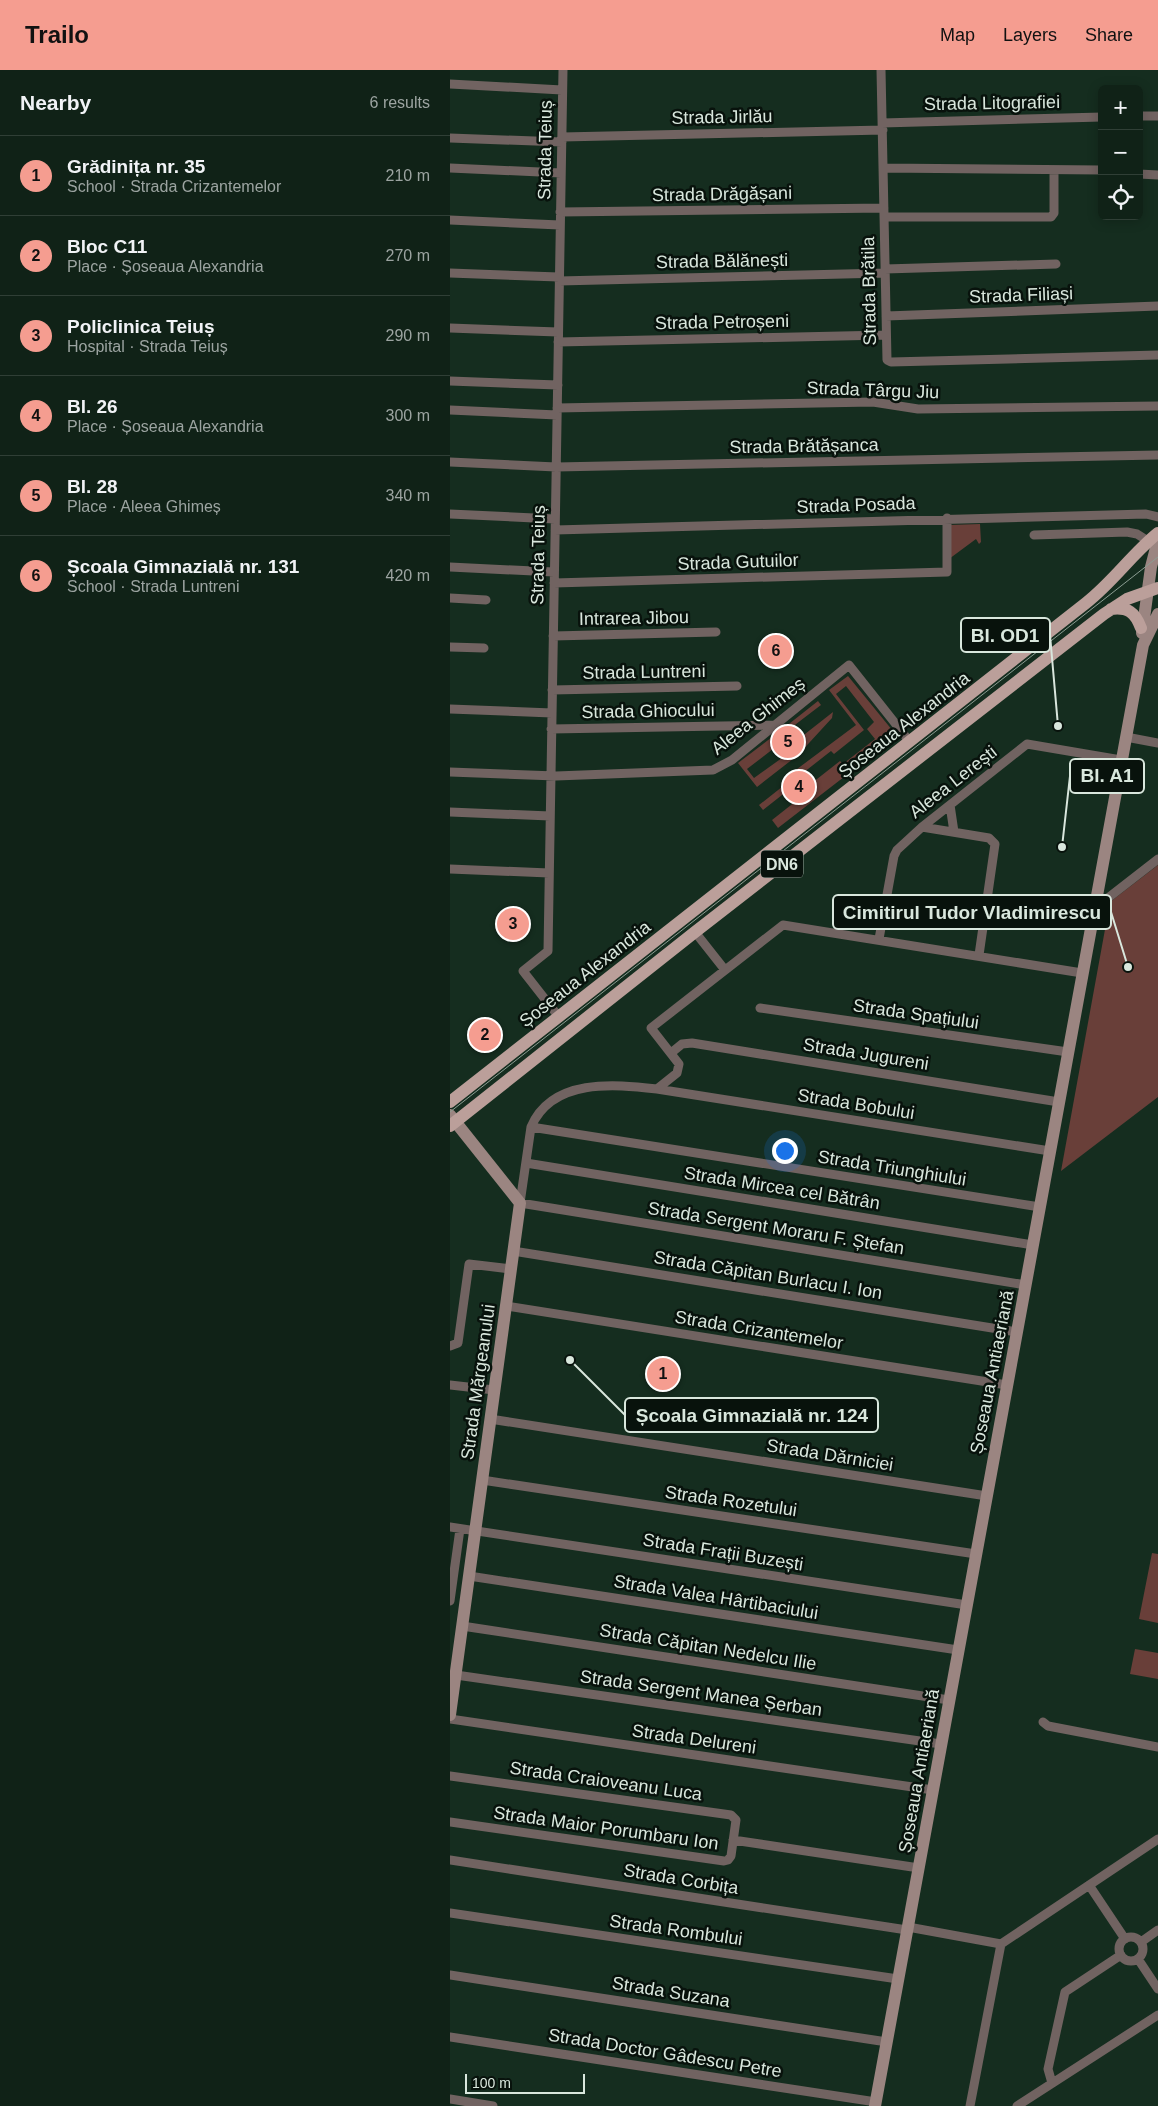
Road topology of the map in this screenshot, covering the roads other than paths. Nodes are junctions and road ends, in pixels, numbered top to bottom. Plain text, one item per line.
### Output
1 (563, 70) edge
2 (881, 70) edge
3 (450, 84) edge
4 (562, 90) junction
5 (1143, 116) edge
6 (1158, 116) edge
7 (1098, 117) edge
8 (882, 126) junction
9 (450, 138) edge
10 (562, 140) junction
11 (450, 168) edge
12 (883, 168) junction
13 (1054, 170) junction
14 (1098, 170) edge
15 (561, 173) junction
16 (1143, 174) edge
17 (1158, 175) edge
18 (560, 212) junction
19 (884, 212) junction
20 (450, 220) edge
21 (560, 225) junction
22 (1056, 264) dead end
23 (885, 271) junction
24 (450, 273) edge
25 (559, 279) junction
26 (1158, 306) edge
27 (886, 316) junction
28 (450, 328) edge
29 (886, 335) junction
30 (558, 337) junction
31 (1158, 355) edge
32 (450, 381) edge
33 (558, 385) junction
34 (1158, 406) edge
35 (450, 410) edge
36 (557, 411) junction
37 (1158, 455) edge
38 (450, 462) edge
39 (556, 467) junction
40 (450, 514) edge
41 (1158, 517) edge
42 (947, 518) junction
43 (555, 519) junction
44 (555, 530) junction
45 (1158, 533) edge
46 (1034, 535) dead end
47 (1153, 541) edge
48 (450, 567) edge
49 (554, 572) junction
50 (554, 583) junction
51 (1152, 590) edge
52 (450, 598) edge
53 (486, 600) dead end
54 (1111, 609) junction
55 (1158, 614) edge
56 (1149, 631) edge
57 (716, 632) dead end
58 (553, 636) junction
59 (450, 647) edge
60 (484, 648) dead end
61 (738, 686) dead end
62 (552, 690) junction
63 (450, 709) edge
64 (552, 713) junction
65 (775, 726) junction
66 (551, 729) junction
67 (1126, 737) junction
68 (910, 742) junction
69 (1158, 743) edge
70 (1121, 760) junction
71 (450, 772) edge
72 (550, 776) junction
73 (950, 805) junction
74 (450, 812) edge
75 (550, 816) junction
76 (922, 827) junction
77 (954, 832) junction
78 (1158, 859) edge
79 (450, 869) edge
80 (549, 873) junction
81 (1095, 908) junction
82 (695, 932) junction
83 (879, 939) junction
84 (979, 955) junction
85 (725, 970) junction
86 (1082, 973) junction
87 (760, 1008) dead end
88 (559, 1017) junction
89 (1068, 1052) junction
90 (671, 1053) junction
91 (657, 1089) junction
92 (450, 1102) edge
93 (1059, 1102) junction
94 (452, 1121) edge
95 (531, 1127) junction
96 (1050, 1152) junction
97 (526, 1163) junction
98 (520, 1203) junction
99 (1040, 1208) junction
100 (1033, 1245) junction
101 (513, 1251) junction
102 (511, 1269) junction
103 (1026, 1285) junction
104 (506, 1306) junction
105 (1017, 1332) junction
106 (450, 1346) edge
107 (450, 1385) edge
108 (1007, 1386) junction
109 (494, 1390) junction
110 (490, 1419) junction
111 (482, 1480) junction
112 (987, 1496) junction
113 (450, 1528) edge
114 (460, 1529) junction
115 (475, 1531) junction
116 (976, 1554) junction
117 (469, 1576) junction
118 (450, 1601) edge
119 (967, 1605) junction
120 (462, 1626) junction
121 (958, 1650) junction
122 (453, 1675) edge
123 (949, 1700) junction
124 (450, 1715) edge
125 (450, 1719) edge
126 (1042, 1722) dead end
127 (941, 1744) junction
128 (1158, 1747) edge
129 (450, 1776) edge
130 (933, 1790) junction
131 (450, 1822) edge
132 (1158, 1839) edge
133 (733, 1840) junction
134 (450, 1860) edge
135 (919, 1868) junction
136 (1089, 1885) junction
137 (450, 1913) edge
138 (907, 1929) junction
139 (1158, 1930) edge
140 (1125, 1939) junction
141 (1141, 1942) junction
142 (1001, 1944) junction
143 (1121, 1955) junction
144 (1138, 1959) junction
145 (450, 1975) edge
146 (898, 1979) junction
147 (1158, 1989) edge
148 (1158, 2014) edge
149 (450, 2037) edge
150 (887, 2042) junction
151 (1052, 2083) junction
152 (450, 2099) edge
153 (875, 2104) edge
154 (493, 2106) edge
155 (970, 2106) edge
156 (1018, 2106) edge

1 - 4 street, Strada Teiuș
2 - 8 street, Strada Brătila
3 - 4 street
4 - 10 street, Strada Teiuș
5 - 6 street
7 - 8 street, Strada Litografiei
8 - 10 street, Strada Jirlău
8 - 12 street, Strada Brătila
9 - 10 street, Strada Jirlău
10 - 15 street, Strada Teiuș
11 - 15 street
12 - 13 street
12 - 19 street, Strada Brătila
13 - 14 street
13 - 19 street, Strada Drăgășani
15 - 18 street, Strada Teiuș
16 - 17 street
18 - 19 street, Strada Drăgășani
18 - 21 street, Strada Teiuș
19 - 23 street, Strada Brătila
20 - 21 street
21 - 25 street, Strada Teiuș
22 - 23 street, Strada Bălănești
23 - 25 street, Strada Bălănești
23 - 27 street, Strada Brătila
24 - 25 street, Strada Bălănești
25 - 30 street, Strada Teiuș
26 - 27 street, Strada Filiași
27 - 29 street, Strada Brătila
28 - 30 street, Strada Petroșeni
29 - 30 street, Strada Petroșeni
29 - 31 street, Strada Brătila
30 - 33 street, Strada Teiuș
32 - 33 street
33 - 36 street, Strada Teiuș
34 - 36 street, Strada Târgu Jiu
35 - 36 street, Strada Târgu Jiu
36 - 39 street, Strada Teiuș
37 - 39 street, Strada Brătășanca
38 - 39 street, Strada Brătășanca
39 - 43 street, Strada Teiuș
40 - 43 street
41 - 42 street, Strada Posada
42 - 44 street, Strada Posada
42 - 50 street, Strada Gutuilor
43 - 44 street, Strada Teiuș
44 - 49 street, Strada Teiuș
45 - 47 main road, Șoseaua Alexandria / DN6
46 - 47 street
47 - 51 main road, Șoseaua Antiaeriană
47 - 68 main road, Șoseaua Alexandria / DN6
48 - 49 street
49 - 50 street, Strada Teiuș
50 - 58 street, Strada Teiuș
51 - 54 main road, Șoseaua Alexandria / DN6
51 - 56 main road, Șoseaua Antiaeriană
52 - 53 street
54 - 56 main road
54 - 82 main road, Șoseaua Alexandria / DN6
55 - 56 main road
56 - 67 main road, Șoseaua Antiaeriană
57 - 58 street, Intrarea Jibou
58 - 62 street, Strada Teiuș
59 - 60 street
61 - 62 street, Strada Luntreni
62 - 64 street, Strada Teiuș
63 - 64 street
64 - 66 street, Strada Teiuș
65 - 66 street, Strada Ghiocului
65 - 68 street, Aleea Ghimeș
65 - 72 street, Aleea Ghimeș
66 - 72 street, Strada Teiuș
67 - 69 street
67 - 70 main road, Șoseaua Antiaeriană
68 - 88 main road, Șoseaua Alexandria / DN6
70 - 73 street, Aleea Lerești
70 - 81 main road, Șoseaua Antiaeriană
71 - 72 street, Aleea Ghimeș
72 - 75 street, Strada Teiuș
73 - 76 street, Aleea Lerești
73 - 77 street
74 - 75 street
75 - 80 street, Strada Teiuș
76 - 77 street
76 - 83 street, Aleea Lerești
77 - 84 street
78 - 81 street
79 - 80 street
80 - 88 street, Strada Teiuș
81 - 86 main road, Șoseaua Antiaeriană
82 - 85 street
82 - 94 main road, Șoseaua Alexandria / DN6
83 - 84 street
83 - 85 street
84 - 86 street
85 - 90 street
86 - 89 main road, Șoseaua Antiaeriană
87 - 89 street, Strada Spațiului
88 - 92 main road, Șoseaua Alexandria / DN6
89 - 93 main road, Șoseaua Antiaeriană
90 - 91 street
90 - 93 street, Strada Jugureni
91 - 95 street, Strada Bobului
91 - 96 street, Strada Bobului
93 - 96 main road, Șoseaua Antiaeriană
94 - 98 main road
95 - 97 street, Strada Mărgeanului
95 - 99 street, Strada Triunghiului
96 - 99 main road, Șoseaua Antiaeriană
97 - 98 street, Strada Mărgeanului
97 - 100 street, Strada Mircea cel Bătrân
98 - 101 main road, Strada Mărgeanului
98 - 103 street, Strada Sergent Moraru F. Ștefan
99 - 100 main road, Șoseaua Antiaeriană
100 - 103 main road, Șoseaua Antiaeriană
101 - 102 main road, Strada Mărgeanului
101 - 105 street, Strada Căpitan Burlacu I. Ion
102 - 104 main road, Strada Mărgeanului
102 - 106 street
103 - 105 main road, Șoseaua Antiaeriană
104 - 108 street, Strada Crizantemelor
104 - 109 main road, Strada Mărgeanului
105 - 108 main road, Șoseaua Antiaeriană
107 - 109 street
108 - 112 main road, Șoseaua Antiaeriană
109 - 110 main road, Strada Mărgeanului
110 - 111 main road, Strada Mărgeanului
110 - 112 street, Strada Dărniciei
111 - 115 main road, Strada Mărgeanului
111 - 116 street, Strada Rozetului
112 - 116 main road, Șoseaua Antiaeriană
113 - 114 street, Strada Frații Buzești
114 - 115 street, Strada Frații Buzești
114 - 118 street
115 - 117 main road, Strada Mărgeanului
115 - 119 street, Strada Frații Buzești
116 - 119 main road, Șoseaua Antiaeriană
117 - 120 main road, Strada Mărgeanului
117 - 121 street, Strada Valea Hârtibaciului
119 - 121 main road, Șoseaua Antiaeriană
120 - 122 main road, Strada Mărgeanului
120 - 123 street, Strada Căpitan Nedelcu Ilie
121 - 123 main road, Șoseaua Antiaeriană
122 - 124 main road, Strada Mărgeanului
122 - 127 street, Strada Sergent Manea Șerban
123 - 127 main road, Șoseaua Antiaeriană
125 - 130 street, Strada Delureni
126 - 128 street
127 - 130 main road, Șoseaua Antiaeriană
129 - 133 street, Strada Craioveanu Luca
130 - 135 main road, Șoseaua Antiaeriană
131 - 133 street, Strada Maior Porumbaru Ion
132 - 136 street
133 - 135 street, Strada Maior Porumbaru Ion
134 - 138 street, Strada Corbița
135 - 138 main road, Șoseaua Antiaeriană
136 - 140 street
136 - 142 street
137 - 146 street, Strada Rombului
138 - 142 street, Strada Corbița
138 - 146 main road, Șoseaua Antiaeriană
139 - 141 street
140 - 141 street
140 - 143 street
141 - 144 street
142 - 155 street
143 - 144 street
143 - 151 street
144 - 147 street
145 - 150 street, Strada Suzana
146 - 150 main road, Șoseaua Antiaeriană
148 - 151 street
149 - 153 street, Strada Doctor Gâdescu Petre
150 - 153 main road, Șoseaua Antiaeriană
151 - 156 street
152 - 154 street

